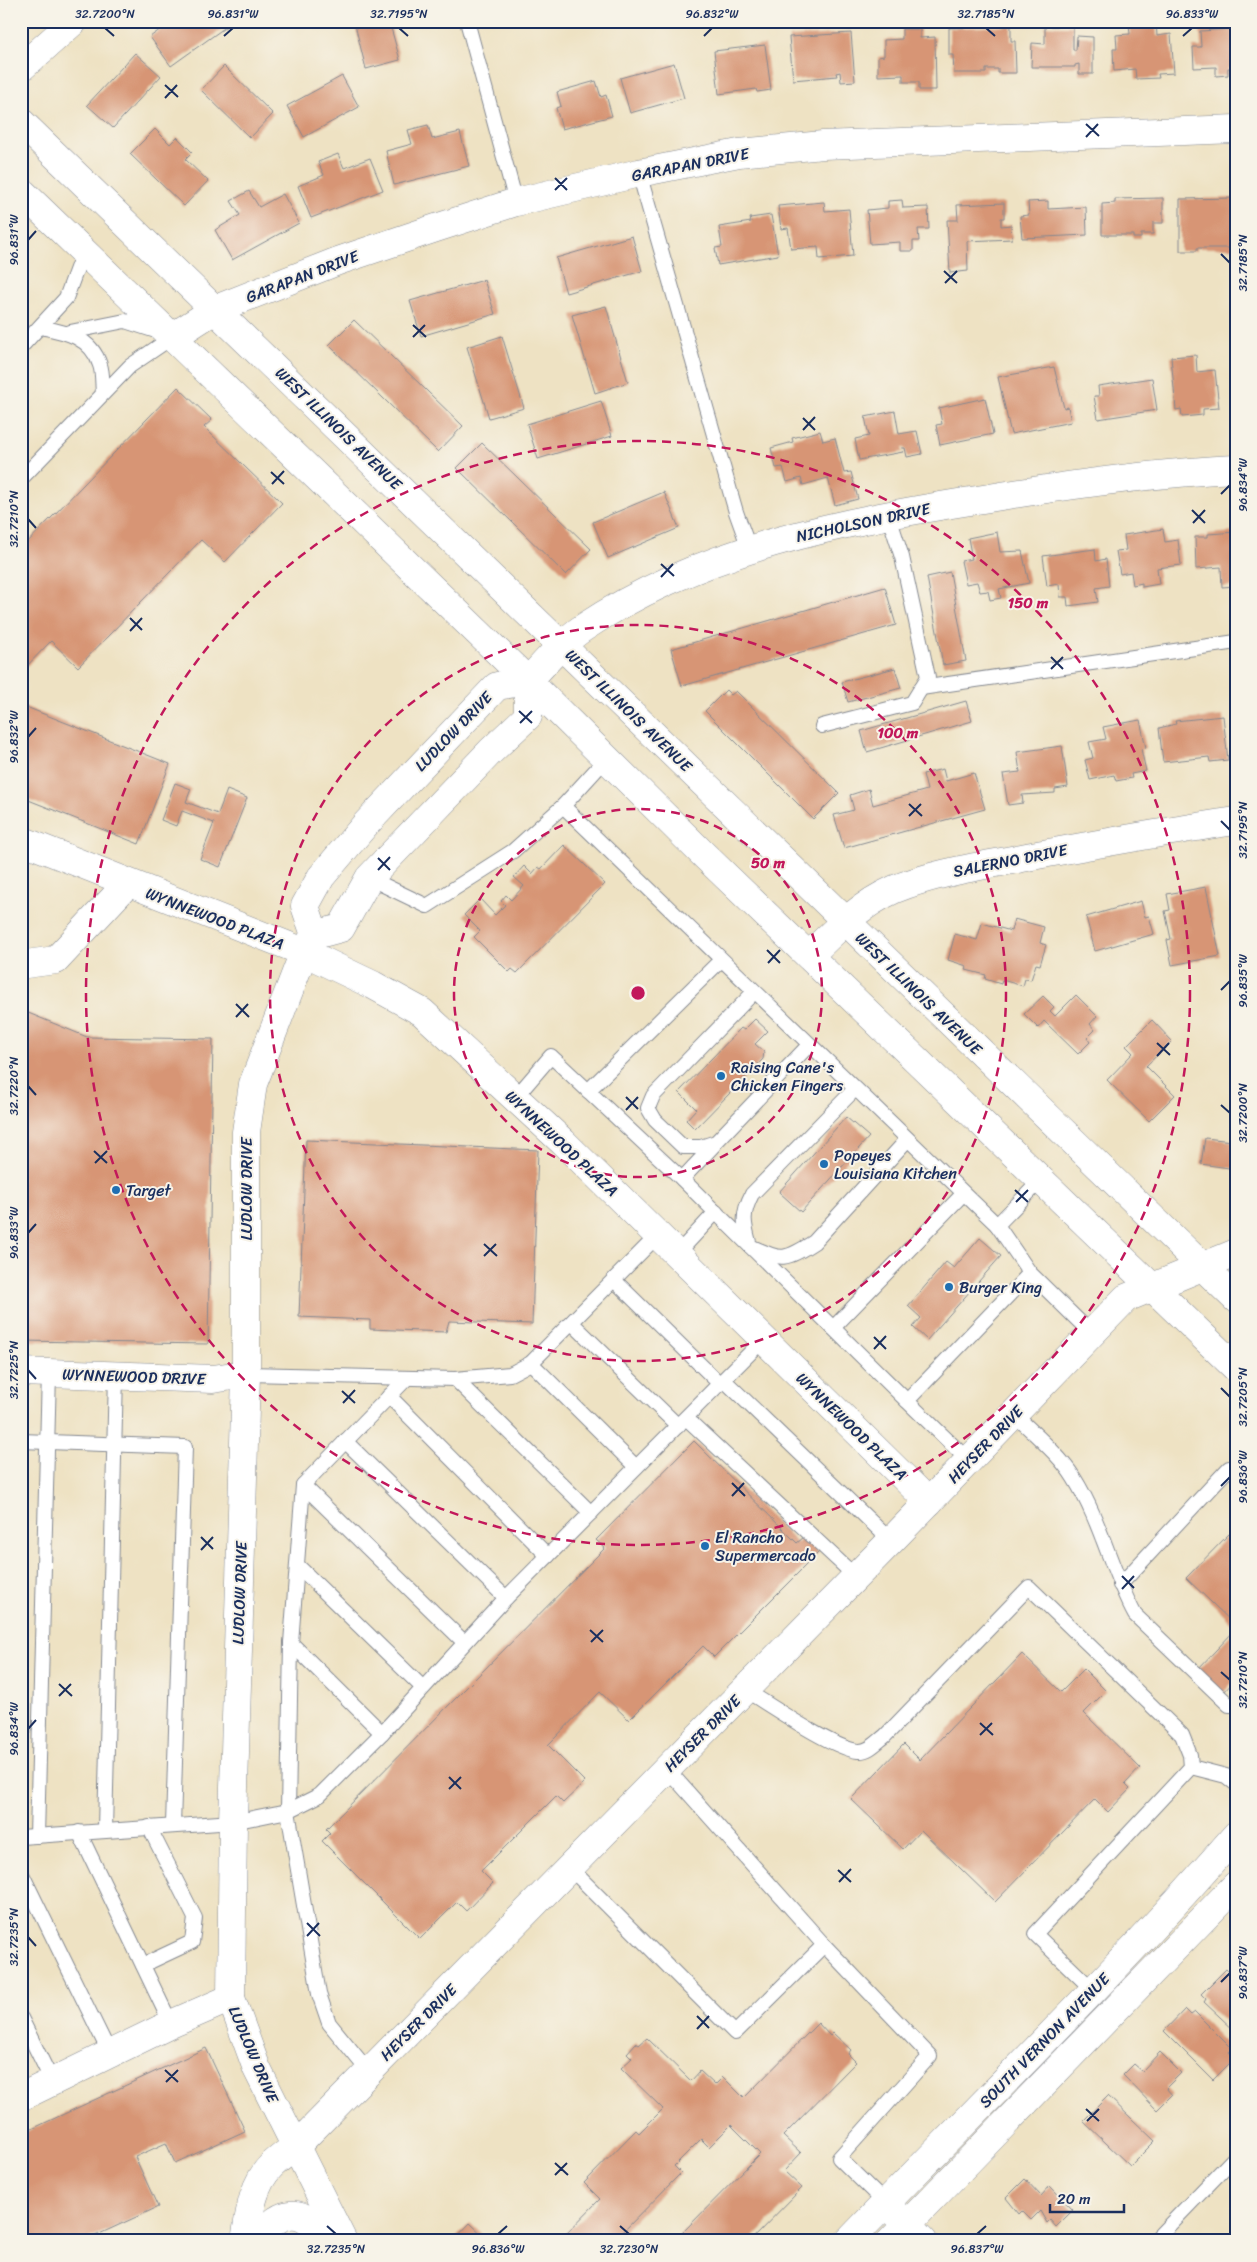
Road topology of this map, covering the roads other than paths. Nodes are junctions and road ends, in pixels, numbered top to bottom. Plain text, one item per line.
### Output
1 (74, 21) edge
2 (467, 21) edge
3 (21, 68) edge
4 (21, 122) edge
5 (1236, 129) edge
6 (639, 173) junction
7 (21, 191) edge
8 (516, 202) junction
9 (83, 252) junction
10 (216, 309) junction
11 (40, 327) junction
12 (70, 332) junction
13 (174, 336) junction
14 (21, 347) edge
15 (103, 393) junction
16 (1236, 469) edge
17 (21, 479) edge
18 (888, 514) junction
19 (749, 548) junction
20 (1236, 642) edge
21 (563, 646) junction
22 (528, 681) junction
23 (921, 688) junction
24 (822, 726) dead end
25 (606, 759) junction
26 (563, 806) junction
27 (1236, 821) edge
28 (21, 840) edge
29 (369, 878) junction
30 (128, 883) junction
31 (844, 921) junction
32 (310, 944) junction
33 (808, 956) junction
34 (721, 960) junction
35 (21, 961) edge
36 (754, 992) junction
37 (809, 1045) junction
38 (855, 1089) junction
39 (588, 1091) junction
40 (515, 1098) junction
41 (907, 1140) junction
42 (716, 1142) junction
43 (682, 1179) junction
44 (1042, 1180) junction
45 (963, 1194) junction
46 (716, 1212) junction
47 (997, 1225) junction
48 (667, 1244) junction
49 (750, 1246) junction
50 (1236, 1253) edge
51 (1204, 1268) junction
52 (1030, 1273) junction
53 (614, 1280) junction
54 (1152, 1288) junction
55 (1236, 1300) edge
56 (572, 1323) junction
57 (833, 1328) junction
58 (1091, 1333) junction
59 (763, 1340) junction
60 (531, 1363) junction
61 (1236, 1368) edge
62 (21, 1372) edge
63 (49, 1372) junction
64 (116, 1374) junction
65 (246, 1374) junction
66 (407, 1378) junction
67 (455, 1380) junction
68 (722, 1382) junction
69 (389, 1396) junction
70 (907, 1401) junction
71 (1014, 1414) junction
72 (682, 1422) junction
73 (21, 1440) edge
74 (345, 1441) junction
75 (47, 1442) junction
76 (114, 1444) junction
77 (969, 1461) junction
78 (636, 1467) junction
79 (1236, 1474) edge
80 (303, 1485) junction
81 (929, 1502) junction
82 (591, 1513) junction
83 (891, 1541) junction
84 (548, 1556) junction
85 (297, 1565) junction
86 (856, 1577) junction
87 (1120, 1585) junction
88 (506, 1598) junction
89 (291, 1642) junction
90 (464, 1642) junction
91 (422, 1687) junction
92 (744, 1690) junction
93 (1236, 1704) edge
94 (382, 1733) junction
95 (1191, 1768) junction
96 (667, 1769) junction
97 (1236, 1784) edge
98 (288, 1811) junction
99 (233, 1822) junction
100 (172, 1825) junction
101 (150, 1827) junction
102 (105, 1830) junction
103 (79, 1832) junction
104 (1236, 1835) edge
105 (37, 1836) junction
106 (21, 1837) edge
107 (570, 1868) junction
108 (21, 1872) edge
109 (1236, 1885) edge
110 (824, 1946) junction
111 (143, 1965) junction
112 (1092, 1990) junction
113 (231, 1998) junction
114 (21, 2018) edge
115 (172, 2024) junction
116 (110, 2054) junction
117 (369, 2072) junction
118 (52, 2081) junction
119 (21, 2097) edge
120 (296, 2146) junction
121 (1236, 2156) edge
122 (885, 2203) junction
123 (907, 2235) edge
124 (245, 2241) edge
125 (258, 2241) edge
126 (324, 2241) edge
127 (343, 2241) edge
128 (849, 2241) edge
129 (1154, 2241) edge

1 - 3 street
2 - 8 lane
4 - 10 street, WEST ILLINOIS AVENUE
5 - 6 street, GARAPAN DRIVE
6 - 8 street, GARAPAN DRIVE
6 - 19 lane
7 - 9 street
8 - 10 street, GARAPAN DRIVE
9 - 11 lane
9 - 13 street
10 - 13 street, GARAPAN DRIVE
10 - 21 street, WEST ILLINOIS AVENUE
11 - 12 lane
11 - 14 lane
12 - 13 lane
12 - 15 lane
13 - 15 lane
13 - 22 street
15 - 17 lane
16 - 18 street, NICHOLSON DRIVE
18 - 19 street, NICHOLSON DRIVE
18 - 23 lane
19 - 21 street, NICHOLSON DRIVE
20 - 23 lane
21 - 22 street, NICHOLSON DRIVE
21 - 31 street, WEST ILLINOIS AVENUE
22 - 25 street
22 - 29 street
22 - 32 street, LUDLOW DRIVE
23 - 24 lane
25 - 26 lane
25 - 33 street
26 - 29 lane
26 - 34 lane
27 - 31 street, SALERNO DRIVE
28 - 30 street, WYNNEWOOD PLAZA
29 - 32 street
30 - 32 street, WYNNEWOOD PLAZA
30 - 35 street, WYNNEWOOD PLAZA
31 - 33 street, SALERNO DRIVE
31 - 51 street, WEST ILLINOIS AVENUE
32 - 40 street, WYNNEWOOD PLAZA
32 - 65 street, LUDLOW DRIVE
33 - 44 street
34 - 36 lane
34 - 39 lane
36 - 37 lane
36 - 42 lane
37 - 38 lane
37 - 42 lane
38 - 41 lane
38 - 49 lane
39 - 40 lane
39 - 43 lane
40 - 48 street, WYNNEWOOD PLAZA
41 - 45 lane
41 - 49 lane
42 - 43 lane
43 - 46 lane
44 - 47 lane
44 - 54 street
45 - 47 lane
45 - 57 lane
46 - 48 lane
46 - 49 lane
47 - 52 lane
48 - 53 lane
48 - 59 street, WYNNEWOOD PLAZA
49 - 57 lane
50 - 51 street
51 - 54 street, HEYSER DRIVE
51 - 55 street, WEST ILLINOIS AVENUE
52 - 58 lane
52 - 70 lane
53 - 56 lane
53 - 68 lane
54 - 58 street, HEYSER DRIVE
54 - 61 street
56 - 60 lane
56 - 72 lane
57 - 70 lane
58 - 71 street, HEYSER DRIVE
59 - 68 lane
59 - 81 street, WYNNEWOOD PLAZA
60 - 67 lane
60 - 78 lane
62 - 63 street, WYNNEWOOD DRIVE
63 - 64 street, WYNNEWOOD DRIVE
63 - 75 lane
64 - 65 street, WYNNEWOOD DRIVE
64 - 76 lane
65 - 66 lane
65 - 99 street, LUDLOW DRIVE
66 - 67 lane
66 - 69 lane
67 - 82 lane
68 - 72 lane
68 - 83 lane
69 - 74 lane
69 - 84 lane
70 - 77 lane
71 - 77 street, HEYSER DRIVE
71 - 87 lane
72 - 78 lane
72 - 86 lane
73 - 75 lane
74 - 80 lane
74 - 88 lane
75 - 76 lane
75 - 105 lane
76 - 100 lane
76 - 102 lane
77 - 81 street, HEYSER DRIVE
78 - 82 lane
79 - 87 lane
80 - 85 lane
80 - 90 lane
81 - 83 street, HEYSER DRIVE
82 - 84 lane
83 - 86 street, HEYSER DRIVE
84 - 88 lane
85 - 89 lane
85 - 91 lane
86 - 92 street, HEYSER DRIVE
87 - 93 lane
88 - 90 lane
89 - 94 lane
89 - 98 lane
90 - 91 lane
91 - 94 lane
92 - 95 lane
92 - 96 street, HEYSER DRIVE
94 - 98 lane
95 - 97 lane
95 - 112 lane
96 - 107 street, HEYSER DRIVE
96 - 110 lane
98 - 99 lane
98 - 117 lane
99 - 100 lane
99 - 113 street, LUDLOW DRIVE
100 - 101 lane
101 - 102 lane
101 - 111 lane
102 - 103 lane
103 - 105 lane
103 - 111 lane
104 - 112 street, SOUTH VERNON AVENUE
105 - 106 lane
107 - 110 lane
107 - 117 street, HEYSER DRIVE
108 - 116 lane
109 - 123 street, SOUTH VERNON AVENUE
110 - 122 lane
111 - 115 lane
112 - 122 street, SOUTH VERNON AVENUE
113 - 115 street
113 - 120 street, LUDLOW DRIVE
114 - 118 lane
115 - 116 street
116 - 118 street
117 - 120 street, HEYSER DRIVE
118 - 119 street
120 - 124 street, HEYSER DRIVE
120 - 127 street, LUDLOW DRIVE
121 - 129 lane
122 - 123 street
122 - 128 street, SOUTH VERNON AVENUE
125 - 126 street

